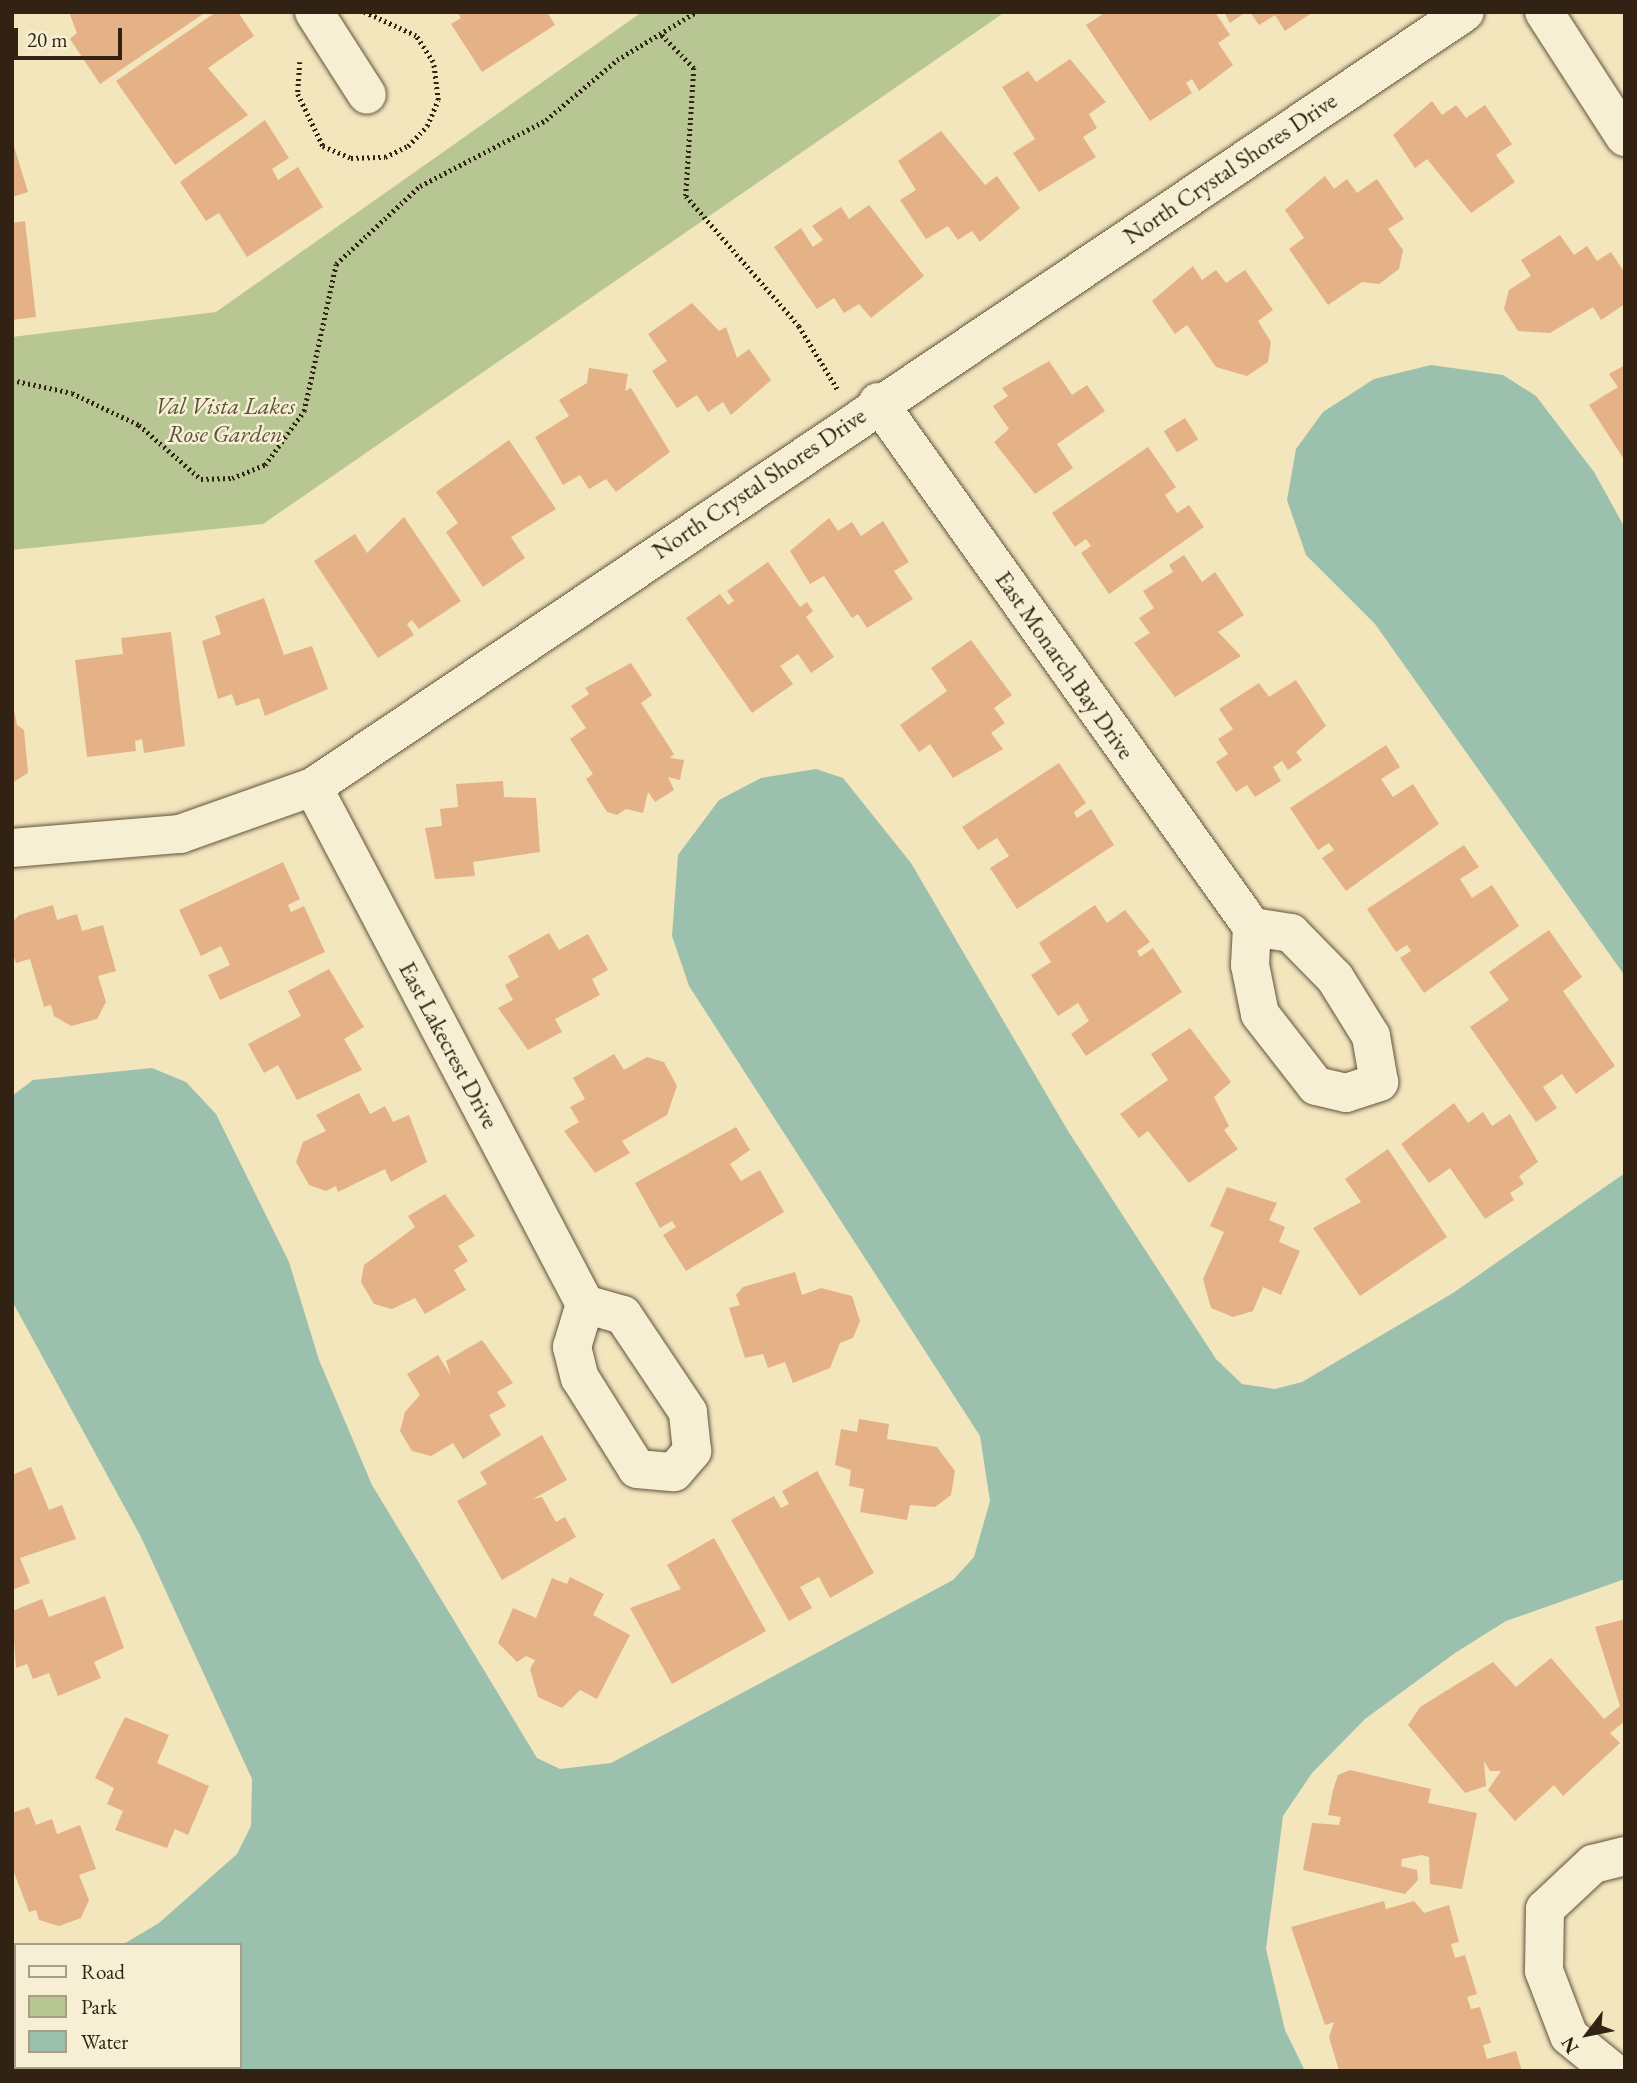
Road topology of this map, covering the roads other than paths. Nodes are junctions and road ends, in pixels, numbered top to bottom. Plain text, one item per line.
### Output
1 (314, 12) edge
2 (1465, 12) edge
3 (1544, 12) edge
4 (367, 95) dead end
5 (1625, 137) edge
6 (866, 410) junction
7 (313, 787) junction
8 (12, 848) edge
9 (1252, 928) dead end
10 (585, 1304) dead end
11 (1625, 1856) edge
12 (1612, 2071) edge

1 - 4 street
2 - 6 street, North Crystal Shores Drive
3 - 5 street
6 - 7 street, North Crystal Shores Drive
6 - 9 street, East Monarch Bay Drive
7 - 8 street, North Crystal Shores Drive
7 - 10 street, East Lakecrest Drive
11 - 12 street

